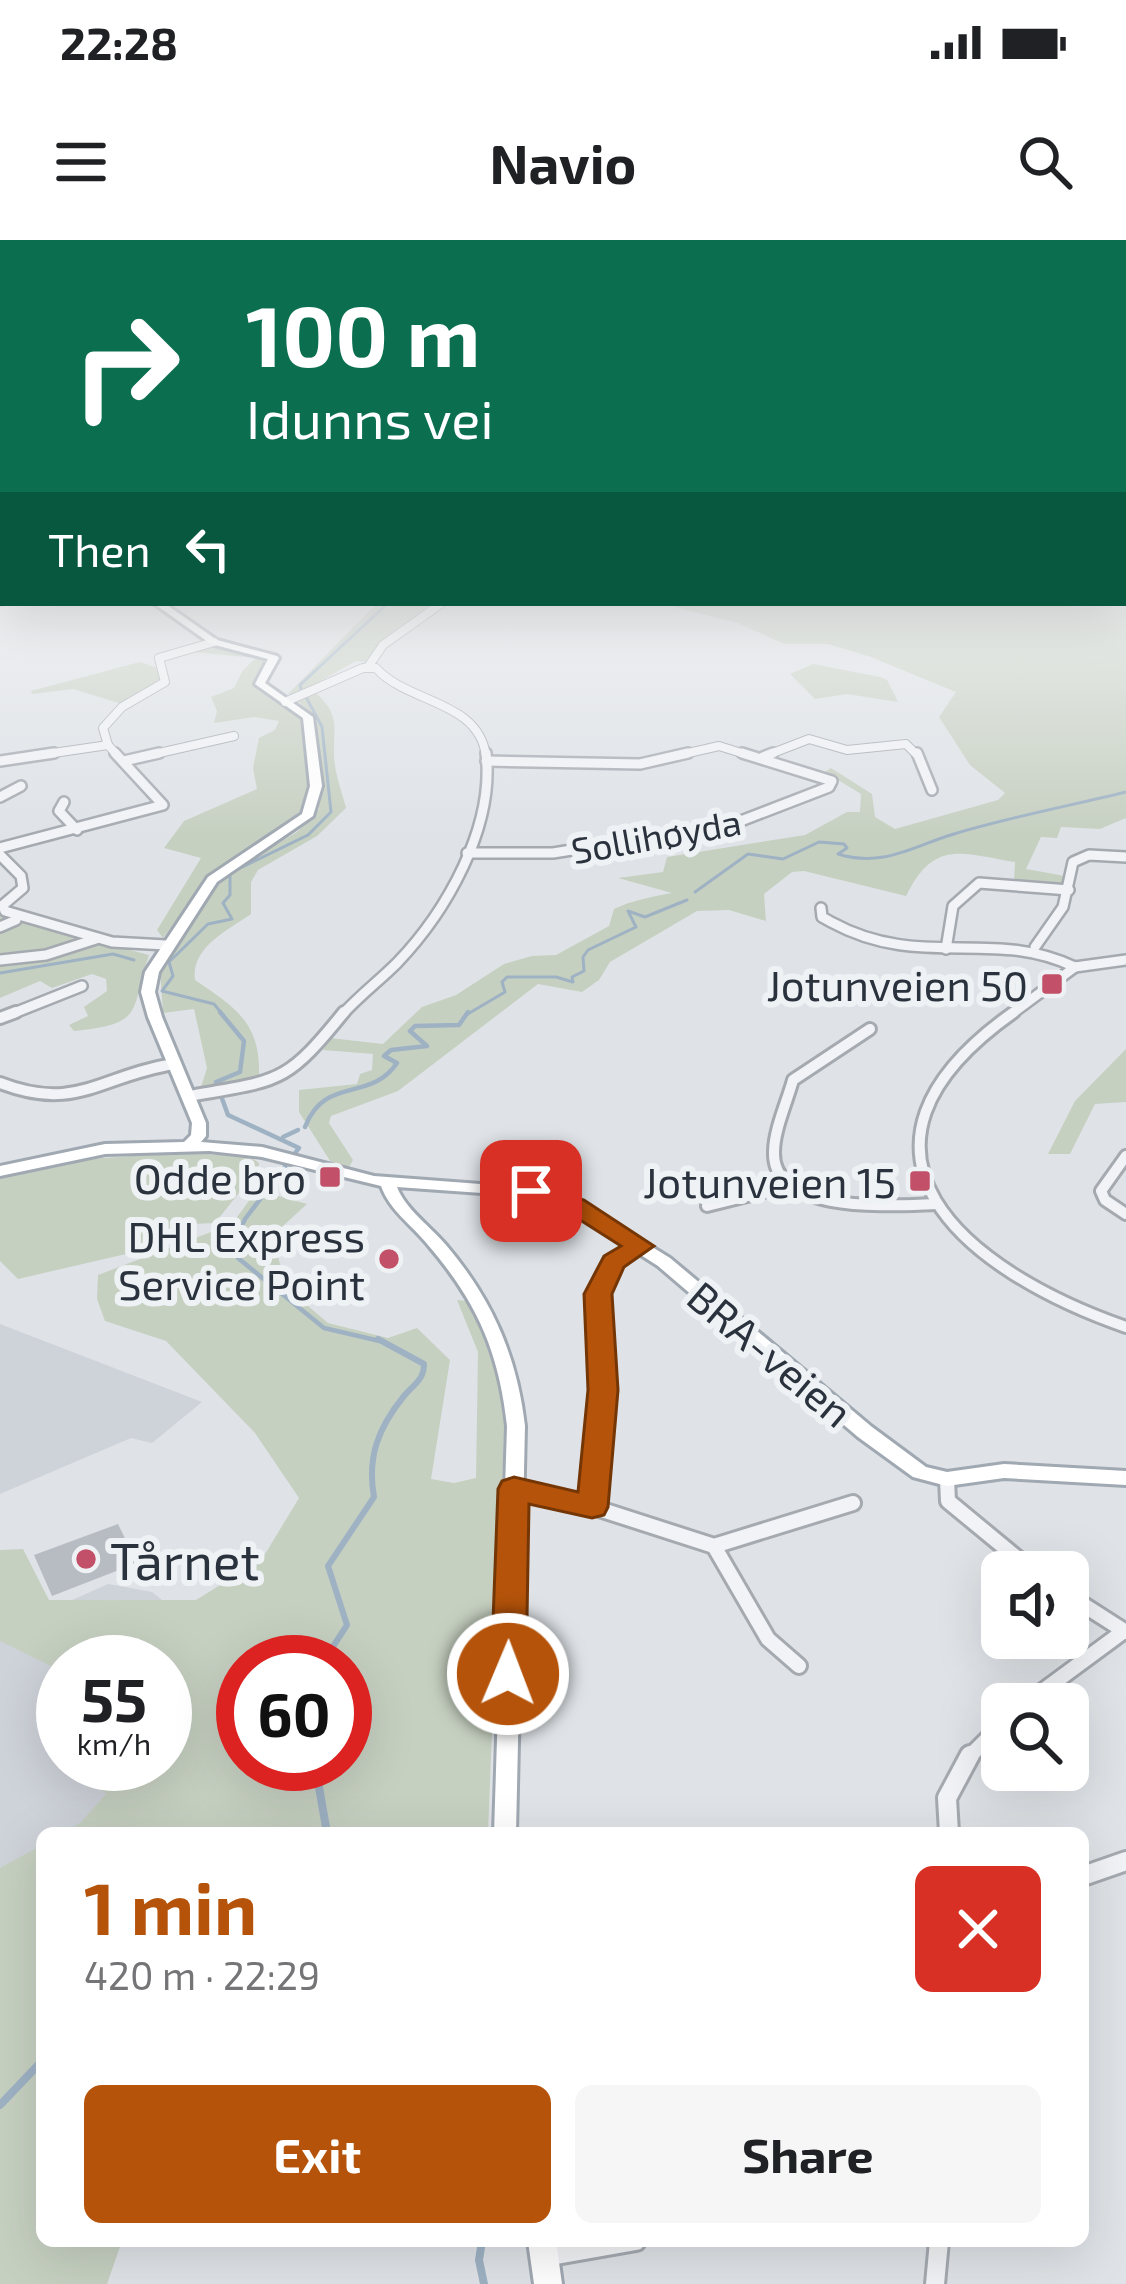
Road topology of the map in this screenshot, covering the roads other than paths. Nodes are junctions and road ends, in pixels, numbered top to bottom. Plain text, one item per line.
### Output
1 (202, 646) edge
2 (230, 646) edge
3 (381, 646) edge
4 (368, 667) junction
5 (285, 702) junction
6 (234, 736) dead end
7 (108, 746) junction
8 (762, 758) junction
9 (0, 761) edge
10 (124, 761) junction
11 (487, 761) junction
12 (21, 786) dead end
13 (932, 790) dead end
14 (0, 797) edge
15 (64, 802) dead end
16 (77, 830) junction
17 (0, 852) edge
18 (467, 853) junction
19 (1126, 857) edge
20 (1069, 890) junction
21 (821, 908) dead end
22 (16, 920) dead end
23 (0, 926) edge
24 (97, 938) junction
25 (166, 945) junction
26 (1035, 947) junction
27 (946, 949) junction
28 (0, 960) edge
29 (1126, 960) edge
30 (1075, 967) junction
31 (82, 986) dead end
32 (0, 1018) edge
33 (870, 1029) dead end
34 (174, 1064) junction
35 (0, 1083) edge
36 (195, 1100) junction
37 (190, 1145) junction
38 (1126, 1160) edge
39 (0, 1171) edge
40 (388, 1183) junction
41 (791, 1185) junction
42 (936, 1204) junction
43 (707, 1206) dead end
44 (1126, 1214) edge
45 (640, 1246) junction
46 (1126, 1327) edge
47 (1126, 1478) edge
48 (947, 1479) junction
49 (514, 1489) junction
50 (853, 1503) dead end
51 (592, 1507) junction
52 (714, 1546) junction
53 (1008, 1551) edge
54 (1089, 1608) edge
55 (1125, 1631) edge
56 (800, 1666) dead end
57 (1054, 1683) edge
58 (981, 1744) edge
59 (505, 1827) edge
60 (948, 1827) edge
61 (1126, 1861) edge
62 (1089, 1874) edge
63 (607, 2247) edge
64 (938, 2247) edge
65 (545, 2260) edge
66 (935, 2284) edge

1 - 7 street
2 - 5 main road
3 - 4 street
4 - 5 street
4 - 11 street
5 - 25 main road
6 - 10 street
7 - 9 street
7 - 10 street
8 - 11 street, Sollihøyda
8 - 13 street, Sollihøyda
8 - 18 street, Sollihøyda
10 - 16 street
11 - 18 street
12 - 14 street
15 - 16 street
16 - 17 street
17 - 24 street
18 - 36 street
19 - 20 street
20 - 26 street
20 - 27 street
21 - 27 street
22 - 23 street
24 - 25 street
24 - 28 street
25 - 34 main road
26 - 27 street
26 - 30 street
29 - 30 street
30 - 42 street
31 - 32 street
33 - 41 street
34 - 35 street
34 - 36 main road
36 - 37 main road
37 - 39 main road, BRA-veien
37 - 40 main road, BRA-veien
38 - 44 street
40 - 45 main road, BRA-veien
40 - 49 main road
41 - 42 street
41 - 43 street
42 - 46 street
45 - 48 main road, BRA-veien
45 - 51 street
47 - 48 main road
48 - 53 street
49 - 51 street
49 - 59 main road
50 - 52 street
51 - 52 street
52 - 56 street
54 - 55 street
55 - 57 street
58 - 60 street
61 - 62 street
63 - 65 street
64 - 66 street

